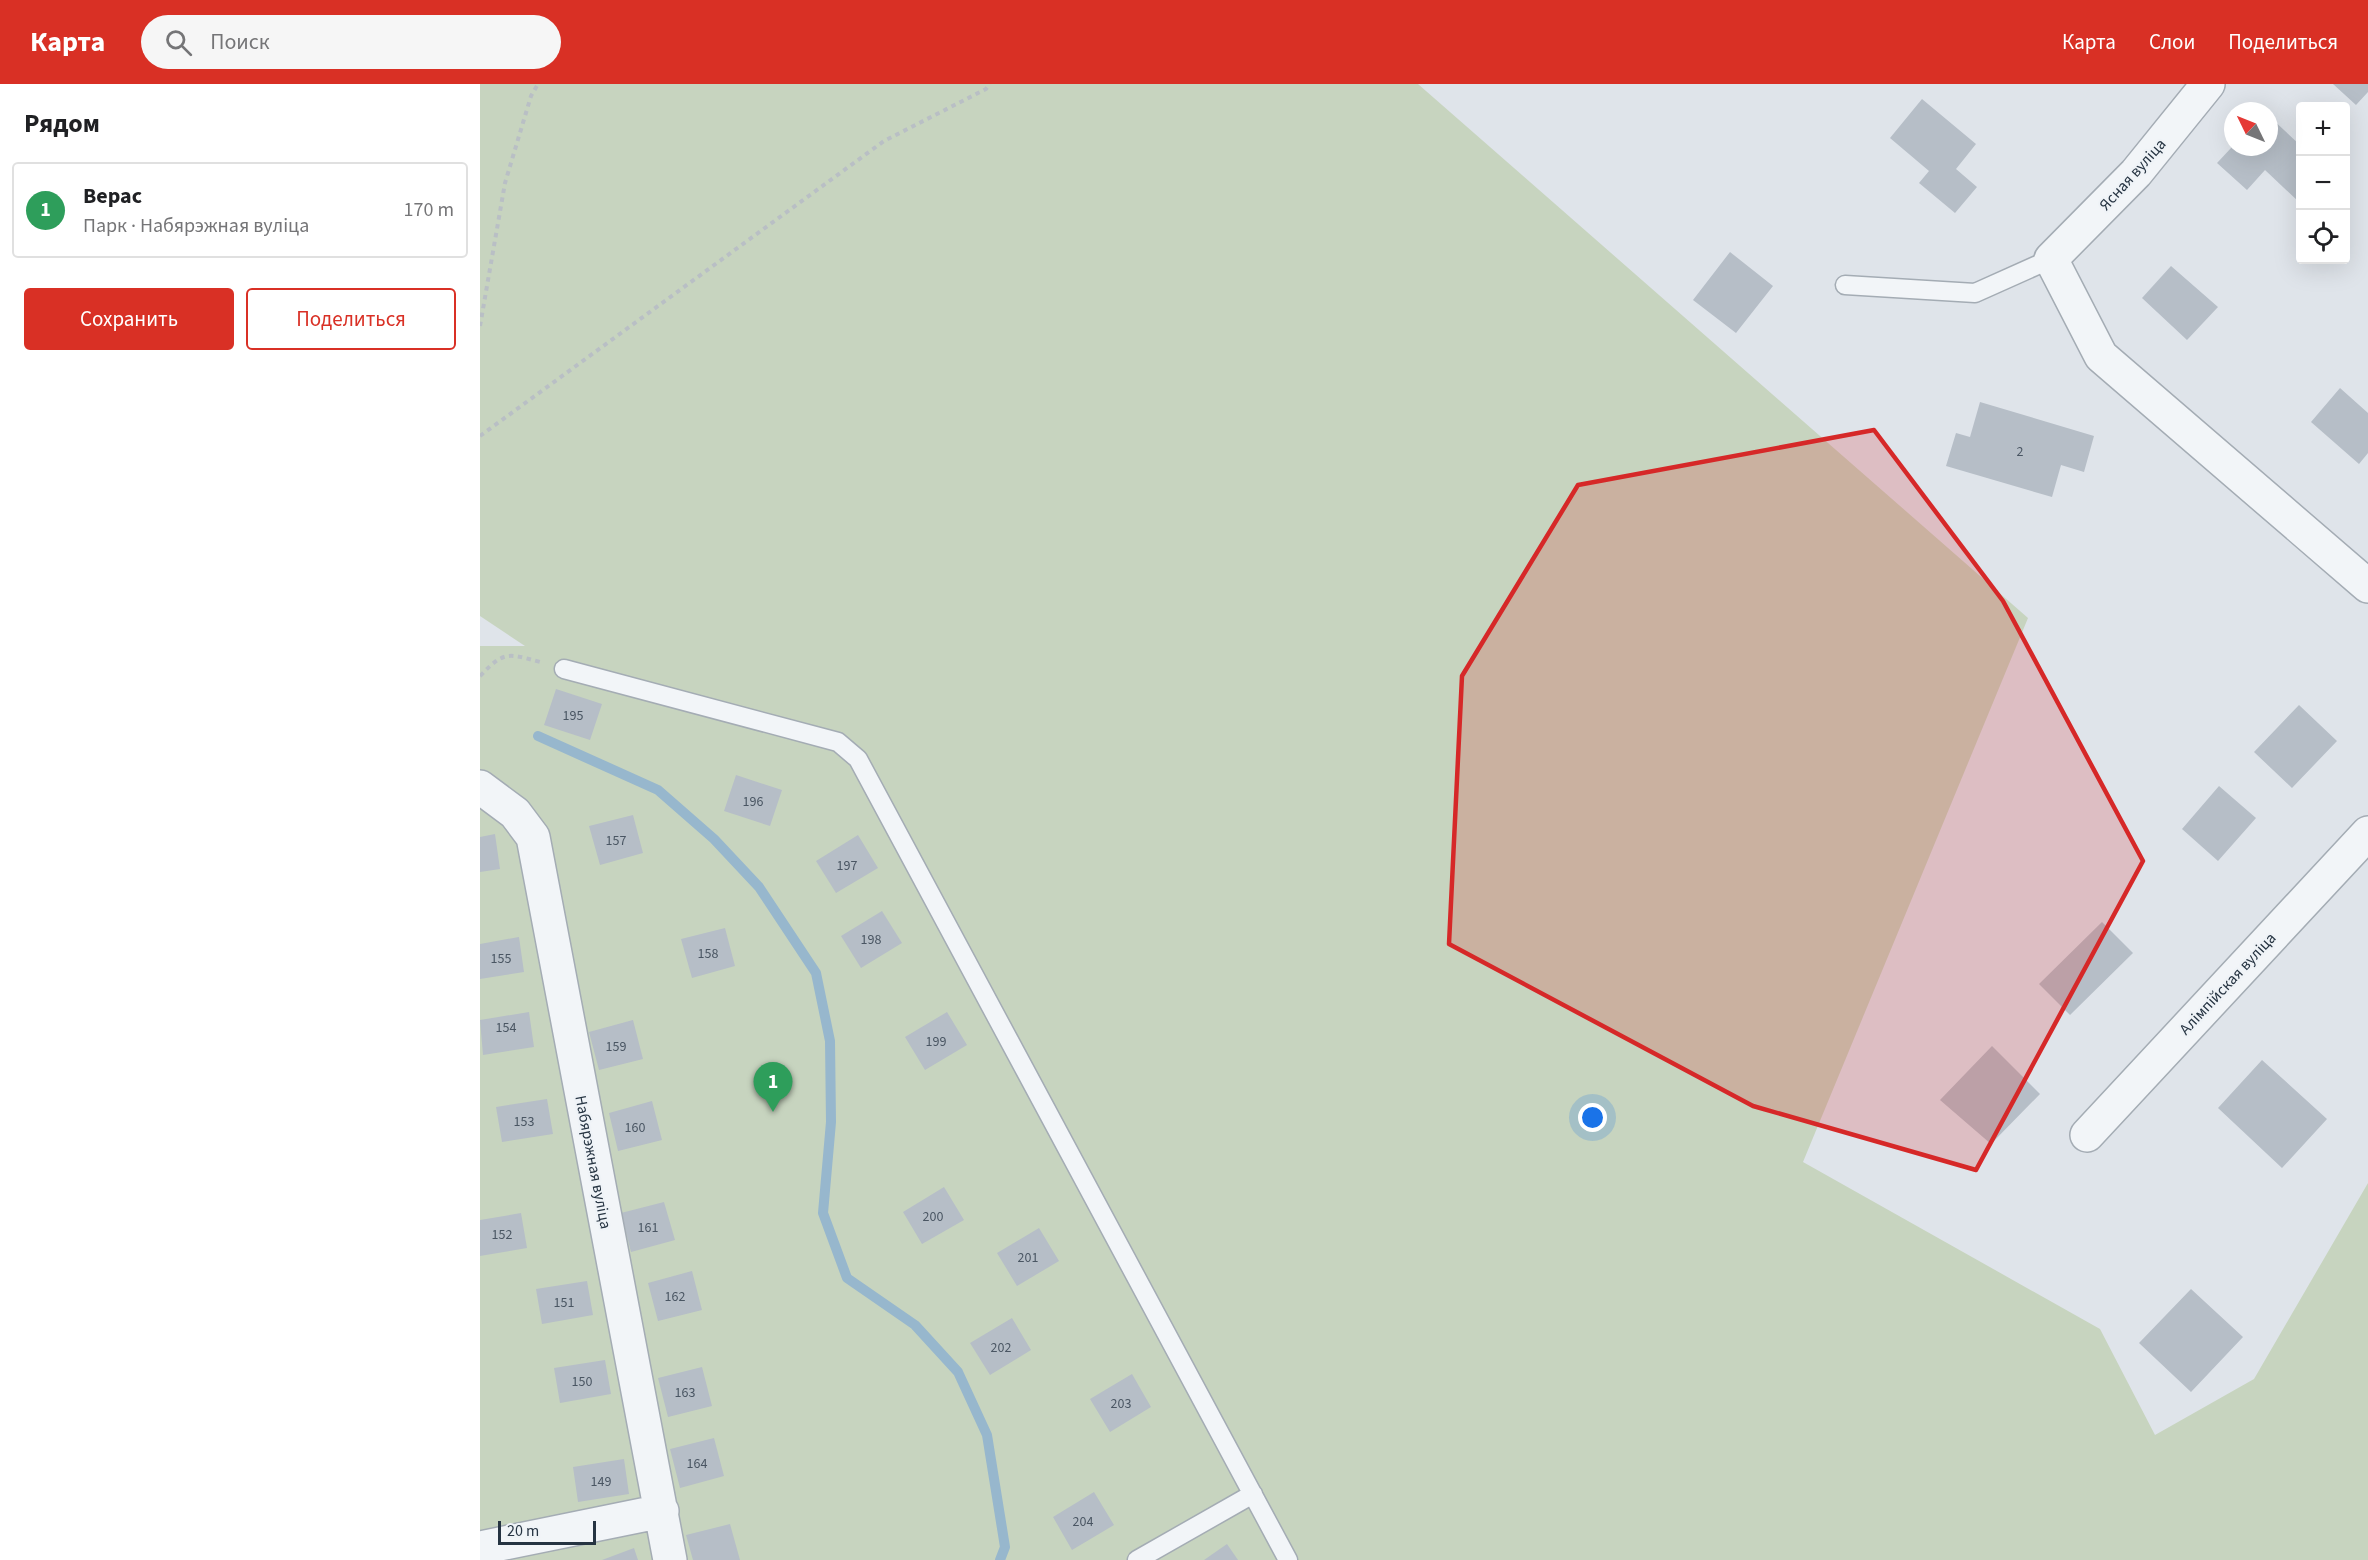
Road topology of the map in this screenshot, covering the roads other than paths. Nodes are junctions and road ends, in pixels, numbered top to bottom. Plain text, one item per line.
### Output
1 (2208, 84) edge
2 (2051, 259) junction
3 (1845, 285) dead end
4 (2368, 586) edge
5 (564, 669) road end
6 (480, 787) edge
7 (2368, 833) edge
8 (2087, 1135) dead end
9 (1253, 1494) junction
10 (662, 1510) junction
11 (480, 1548) edge
12 (670, 1560) edge
13 (1137, 1560) edge
14 (1288, 1560) edge

1 - 2 street, Ясная вуліца
2 - 3 lane
2 - 4 street
5 - 9 lane
6 - 10 street, Набярэжная вуліца
7 - 8 street, Алімпійская вуліца
9 - 13 lane
9 - 14 lane
10 - 11 street
10 - 12 street, Набярэжная вуліца

